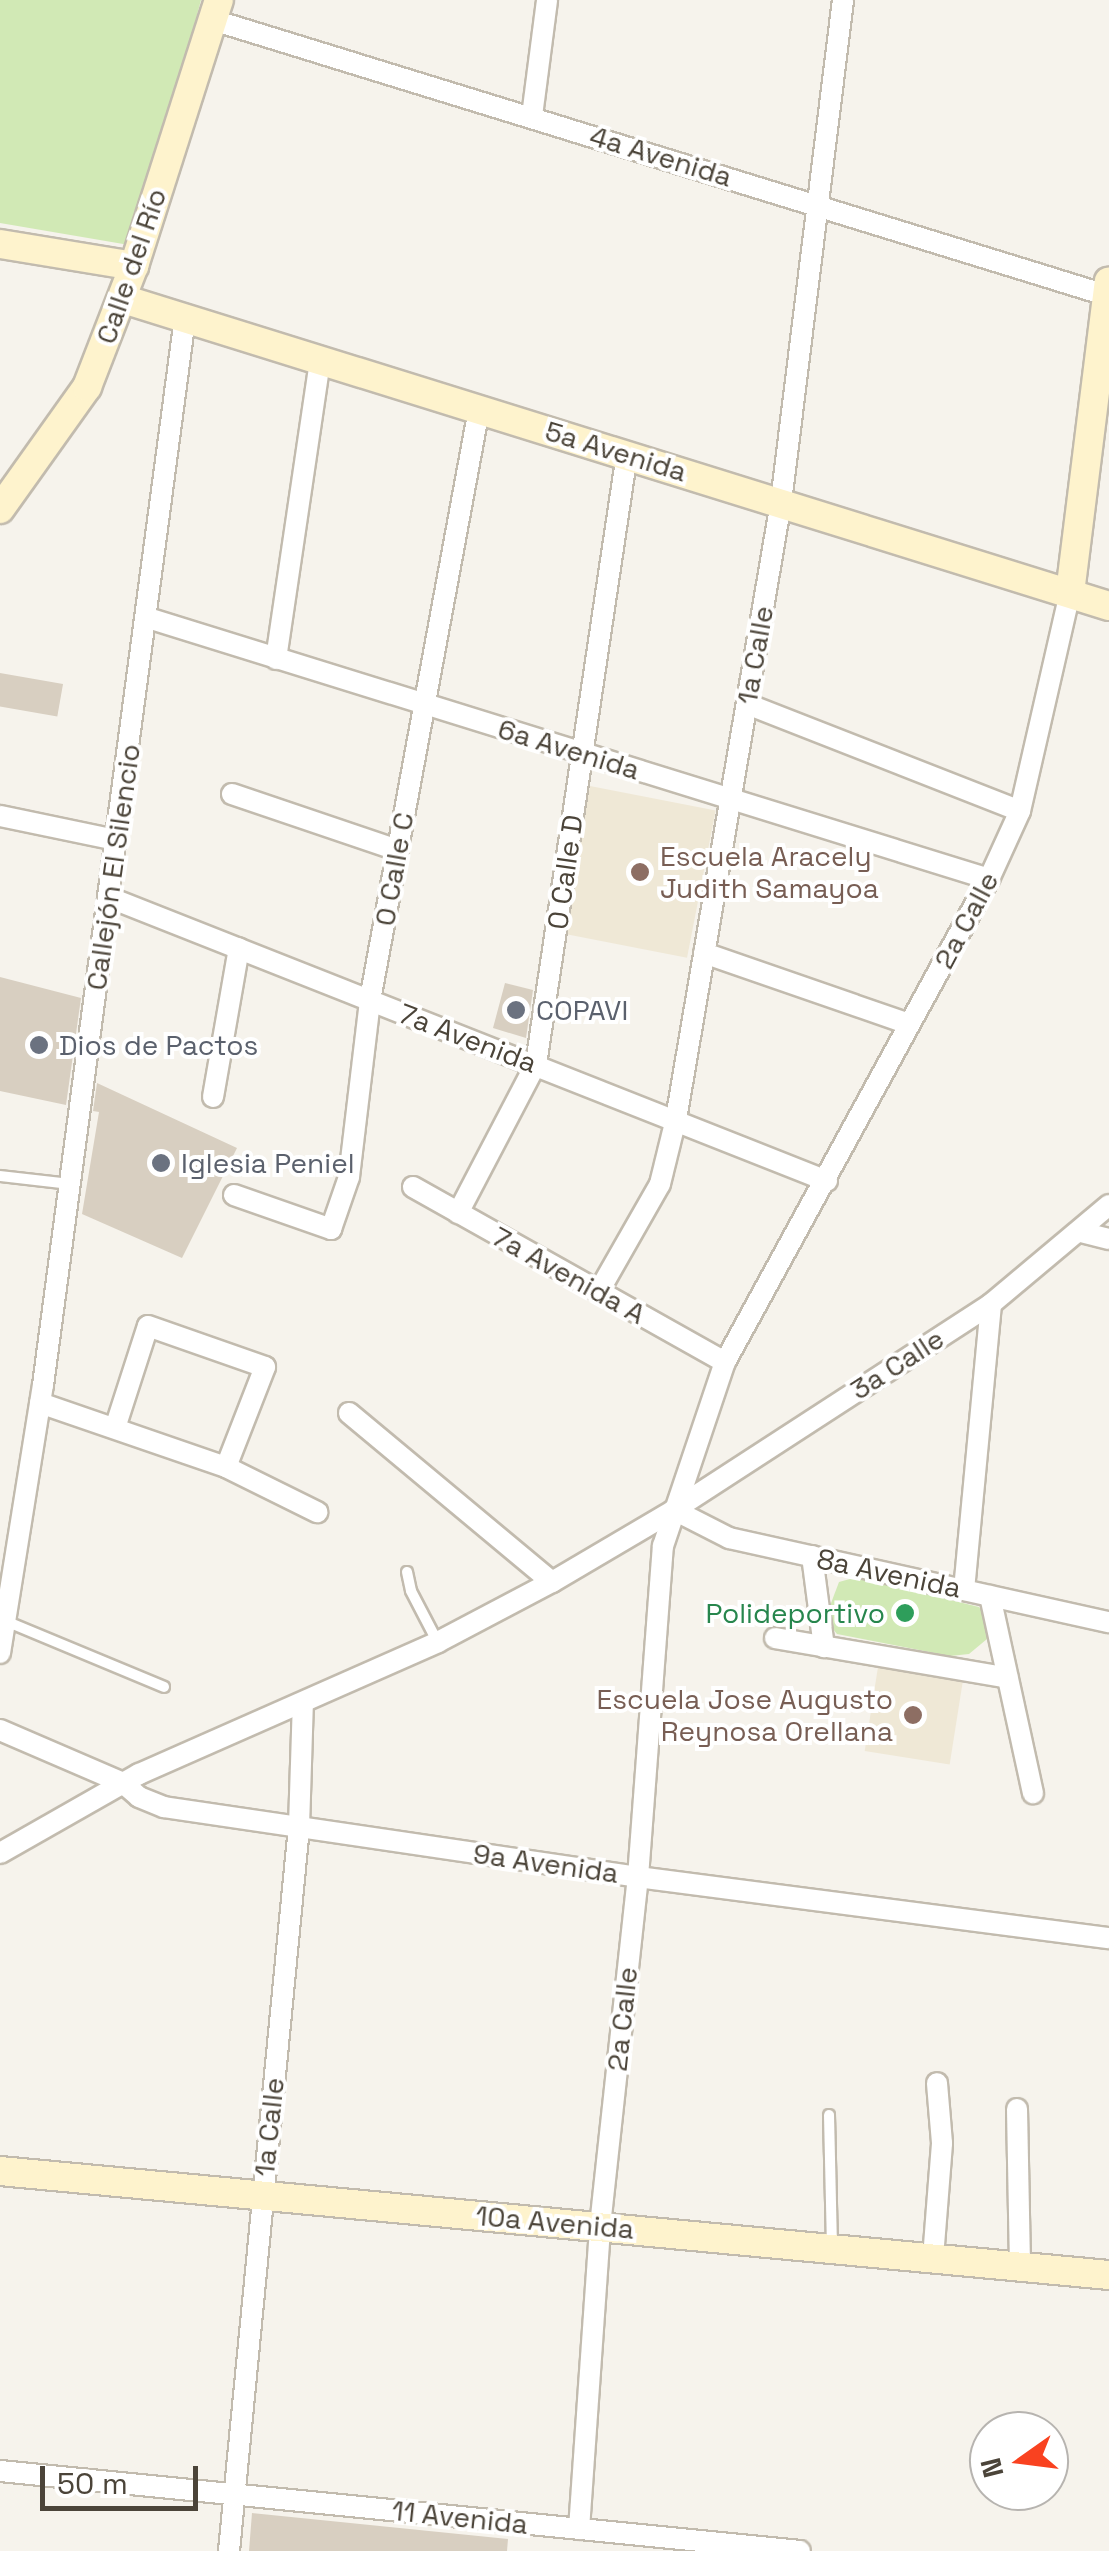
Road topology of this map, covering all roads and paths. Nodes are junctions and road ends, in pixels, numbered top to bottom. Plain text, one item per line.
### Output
1 (547, 0) edge
2 (843, 0) edge
3 (216, 10) edge
4 (532, 116) junction
5 (818, 205) junction
6 (0, 244) edge
7 (134, 266) junction
8 (1108, 291) edge
9 (123, 299) junction
10 (185, 318) junction
11 (320, 360) junction
12 (479, 409) junction
13 (627, 454) junction
14 (781, 502) junction
15 (0, 510) edge
16 (1070, 592) junction
17 (1109, 606) edge
18 (148, 618) junction
19 (276, 659) junction
20 (746, 704) junction
21 (424, 705) junction
22 (582, 753) junction
23 (232, 794) dead end
24 (731, 799) junction
25 (1020, 811) junction
26 (0, 816) edge
27 (116, 840) junction
28 (398, 850) junction
29 (990, 879) junction
30 (108, 897) junction
31 (239, 948) junction
32 (704, 953) junction
33 (370, 1000) junction
34 (909, 1024) junction
35 (536, 1064) junction
36 (212, 1097) dead end
37 (676, 1119) junction
38 (0, 1176) edge
39 (827, 1180) junction
40 (70, 1184) junction
41 (414, 1187) dead end
42 (234, 1195) dead end
43 (1109, 1205) edge
44 (458, 1213) junction
45 (1082, 1232) junction
46 (1109, 1239) edge
47 (598, 1291) junction
48 (991, 1304) junction
49 (726, 1362) junction
50 (40, 1403) junction
51 (349, 1413) dead end
52 (115, 1428) junction
53 (226, 1467) junction
54 (674, 1510) junction
55 (318, 1512) dead end
56 (812, 1556) junction
57 (407, 1572) dead end
58 (552, 1582) junction
59 (964, 1590) junction
60 (990, 1596) junction
61 (4, 1620) edge
62 (1109, 1622) edge
63 (775, 1638) dead end
64 (438, 1642) junction
65 (824, 1647) junction
66 (0, 1653) edge
67 (1008, 1678) junction
68 (164, 1687) dead end
69 (303, 1703) junction
70 (0, 1730) edge
71 (123, 1783) junction
72 (1032, 1793) dead end
73 (299, 1827) junction
74 (0, 1853) edge
75 (638, 1876) junction
76 (1109, 1938) edge
77 (937, 2082) dead end
78 (1017, 2110) dead end
79 (829, 2115) dead end
80 (0, 2171) edge
81 (262, 2195) junction
82 (600, 2226) junction
83 (832, 2248) junction
84 (933, 2258) junction
85 (1020, 2266) junction
86 (1109, 2275) edge
87 (0, 2471) edge
88 (234, 2495) junction
89 (580, 2529) junction
90 (230, 2551) edge
91 (800, 2551) edge

1 - 4 street
2 - 5 street, 1a Calle
3 - 4 street, 4a Avenida
3 - 7 main road, Calle del Río
4 - 5 street, 4a Avenida
5 - 8 street, 4a Avenida
5 - 14 street, 1a Calle
6 - 7 main road
7 - 9 main road, Calle del Río
8 - 16 main road, 2a Calle
9 - 10 main road, 5a Avenida
9 - 15 main road, Calle del Río
10 - 11 main road, 5a Avenida
10 - 18 street, Callejón El Silencio
11 - 12 main road, 5a Avenida
11 - 19 street
12 - 13 main road, 5a Avenida
12 - 21 street, 0 Calle C
13 - 14 main road, 5a Avenida
13 - 22 street, 0 Calle D
14 - 16 main road, 5a Avenida
14 - 20 street, 1a Calle
16 - 17 main road, 5a Avenida
16 - 25 street, 2a Calle
18 - 19 street, 6a Avenida
18 - 27 street, Callejón El Silencio
19 - 21 street, 6a Avenida
20 - 24 street, 1a Calle
20 - 25 street
21 - 22 street, 6a Avenida
21 - 28 street, 0 Calle C
22 - 24 street, 6a Avenida
22 - 35 street, 0 Calle D
23 - 28 street
24 - 29 street, 6a Avenida
24 - 32 street, 1a Calle
25 - 29 street, 2a Calle
26 - 27 street
27 - 30 street, Callejón El Silencio
28 - 33 street, 0 Calle C
29 - 34 street, 2a Calle
30 - 31 street, 7a Avenida
30 - 40 street, Callejón El Silencio
31 - 33 street, 7a Avenida
31 - 36 street
32 - 34 street
32 - 37 street, 1a Calle
33 - 35 street, 7a Avenida
33 - 42 street, 0 Calle C
34 - 39 street, 2a Calle
35 - 37 street, 7a Avenida
35 - 44 street, 0 Calle D
37 - 39 street, 7a Avenida
37 - 47 street, 1a Calle
38 - 40 lane
39 - 49 street, 2a Calle
40 - 50 street, Callejón El Silencio
41 - 44 street, 7a Avenida A
43 - 45 street, 3a Calle
44 - 47 street, 7a Avenida A
45 - 46 street
45 - 48 street, 3a Calle
47 - 49 street, 7a Avenida A
48 - 54 street, 3a Calle
48 - 59 street
49 - 54 street, 2a Calle
50 - 52 street
50 - 61 street, Callejón El Silencio
51 - 58 street
52 - 53 street
52 - 53 street
53 - 55 street
54 - 56 street, 8a Avenida
54 - 58 street
54 - 75 street, 2a Calle
56 - 59 street, 8a Avenida
56 - 65 street
57 - 64 lane
58 - 64 street
59 - 60 street, 8a Avenida
60 - 62 street, 8a Avenida
60 - 67 street
61 - 66 street, Callejón El Silencio
61 - 68 lane
63 - 65 street
64 - 69 street
65 - 67 street
67 - 72 street
69 - 71 street
69 - 73 street, 1a Calle
70 - 71 street, 9a Avenida
71 - 73 street, 9a Avenida
71 - 74 street
73 - 75 street, 9a Avenida
73 - 81 street, 1a Calle
75 - 76 street, 9a Avenida
75 - 82 street, 2a Calle
77 - 84 street
78 - 85 street
79 - 83 lane
80 - 81 main road, 10a Avenida
81 - 82 main road, 10a Avenida
81 - 88 street, 1a Calle
82 - 83 main road, 10a Avenida
82 - 89 street, 2a Calle
83 - 84 main road, 10a Avenida
84 - 85 main road, 10a Avenida
85 - 86 main road, 10a Avenida
87 - 88 street, 11 Avenida
88 - 89 street, 11 Avenida
88 - 90 street, 1a Calle
89 - 91 street, 11 Avenida

